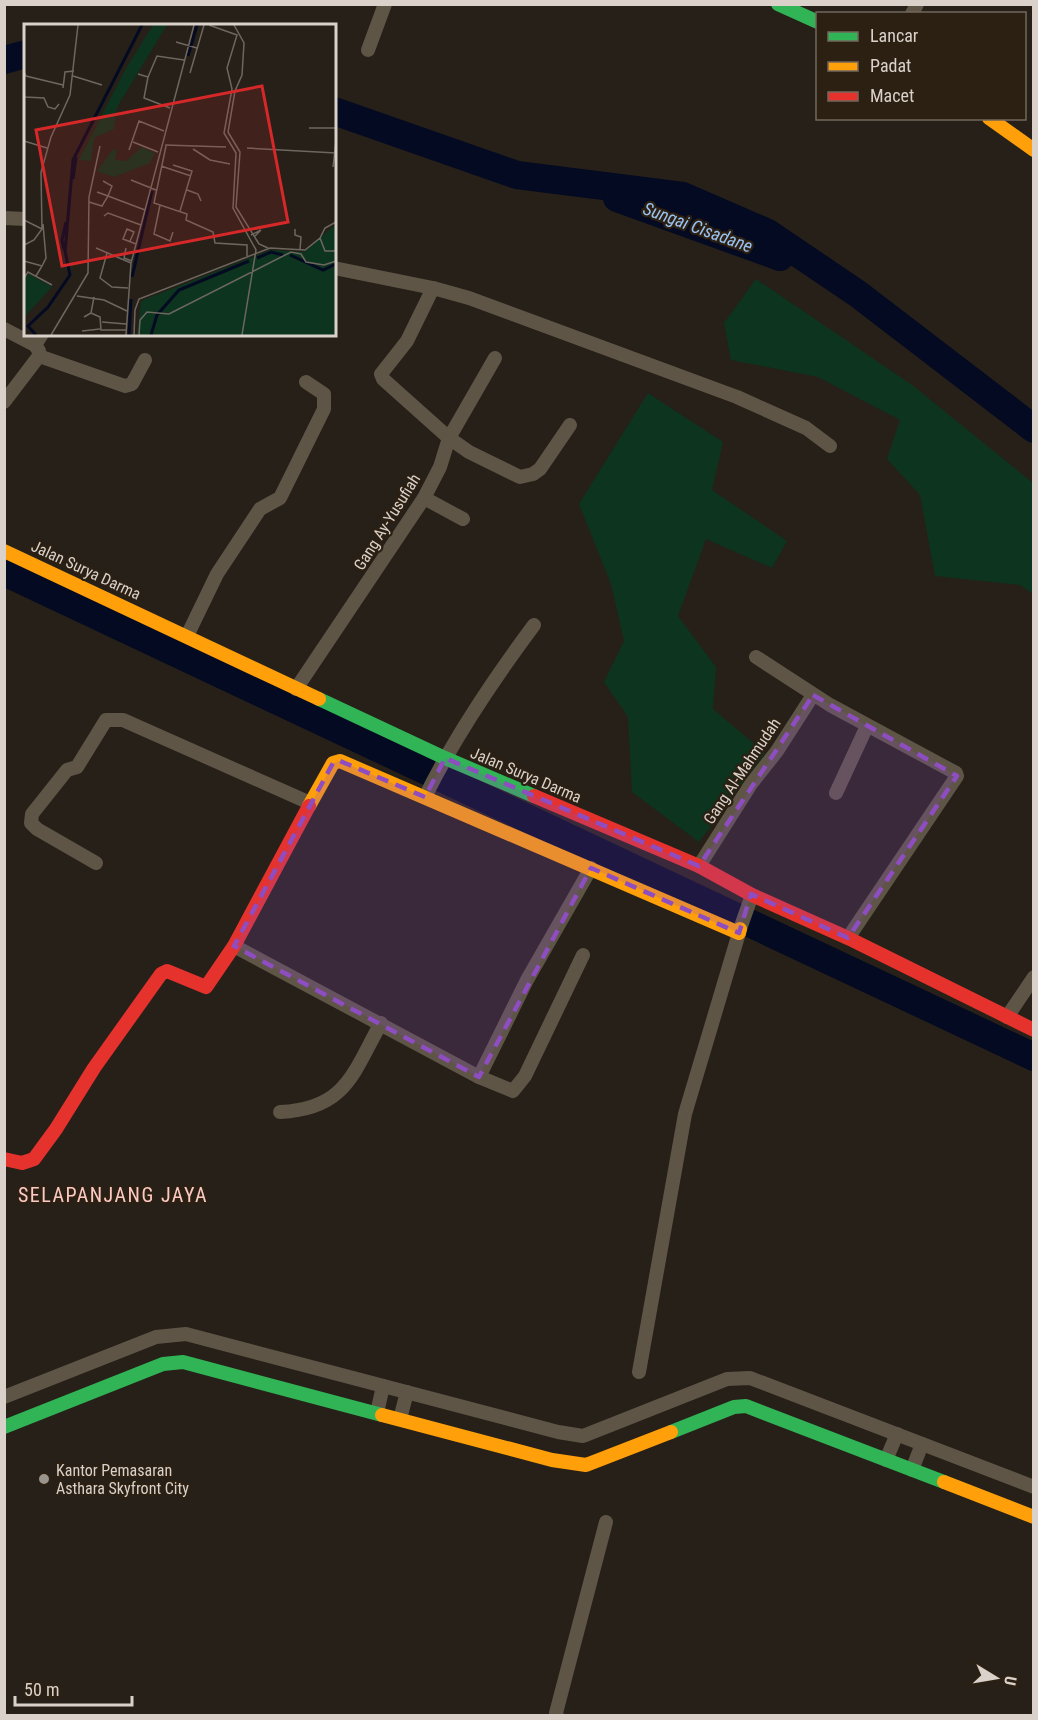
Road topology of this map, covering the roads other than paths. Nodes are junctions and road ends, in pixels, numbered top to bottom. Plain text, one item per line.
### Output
1 (385, 4) edge
2 (778, 4) edge
3 (816, 21) edge
4 (368, 50) dead end
5 (992, 120) edge
6 (1034, 150) edge
7 (4, 218) edge
8 (24, 219) edge
9 (336, 268) edge
10 (433, 288) junction
11 (4, 329) edge
12 (39, 345) edge
13 (495, 358) dead end
14 (145, 360) dead end
15 (306, 382) dead end
16 (4, 402) edge
17 (570, 425) dead end
18 (449, 438) junction
19 (830, 446) dead end
20 (424, 498) junction
21 (463, 519) dead end
22 (4, 551) edge
23 (534, 625) dead end
24 (187, 636) junction
25 (756, 657) dead end
26 (296, 689) junction
27 (813, 694) junction
28 (867, 726) junction
29 (442, 763) junction
30 (428, 792) junction
31 (836, 793) dead end
32 (310, 803) junction
33 (96, 863) dead end
34 (699, 866) junction
35 (591, 868) junction
36 (750, 899) junction
37 (739, 931) junction
38 (848, 938) junction
39 (234, 946) junction
40 (583, 955) dead end
41 (1034, 977) edge
42 (1007, 1017) junction
43 (381, 1023) junction
44 (1034, 1030) edge
45 (479, 1077) junction
46 (280, 1112) dead end
47 (4, 1159) edge
48 (639, 1372) dead end
49 (383, 1386) junction
50 (407, 1392) junction
51 (4, 1397) edge
52 (376, 1413) junction
53 (400, 1419) junction
54 (4, 1427) edge
55 (897, 1434) junction
56 (922, 1444) junction
57 (886, 1460) junction
58 (912, 1470) junction
59 (1034, 1487) edge
60 (1034, 1517) edge
61 (606, 1522) dead end
62 (557, 1716) edge

1 - 4 street
2 - 3 street
5 - 6 street
7 - 8 street
9 - 10 street
10 - 18 street
10 - 19 street
11 - 12 street
12 - 14 street
12 - 16 street
13 - 18 street, Gang Ay-Yusufiah
15 - 24 street
17 - 18 street
18 - 20 street, Gang Ay-Yusufiah
20 - 21 street
20 - 26 street, Gang Ay-Yusufiah
22 - 24 street, Jalan Surya Darma
23 - 29 street
24 - 26 street, Jalan Surya Darma
25 - 27 street
26 - 29 street, Jalan Surya Darma
27 - 28 street
27 - 34 street, Gang Al-Mahmudah
28 - 31 street
28 - 38 street
29 - 30 street
29 - 34 street, Jalan Surya Darma
30 - 32 street
30 - 35 street
32 - 33 street
32 - 39 street
34 - 36 street, Jalan Surya Darma
35 - 37 street
35 - 45 street
36 - 37 street
36 - 38 street, Jalan Surya Darma
37 - 48 street
38 - 42 street, Jalan Surya Darma
39 - 43 street
39 - 47 street
40 - 45 street
41 - 42 street
42 - 44 street, Jalan Surya Darma
43 - 45 street
43 - 46 street
49 - 50 street
49 - 51 street
49 - 52 street
50 - 53 street
50 - 55 street
52 - 53 street
52 - 54 street
53 - 57 street
55 - 56 street
55 - 57 street
56 - 58 street
56 - 59 street
57 - 58 street
58 - 60 street
61 - 62 street

